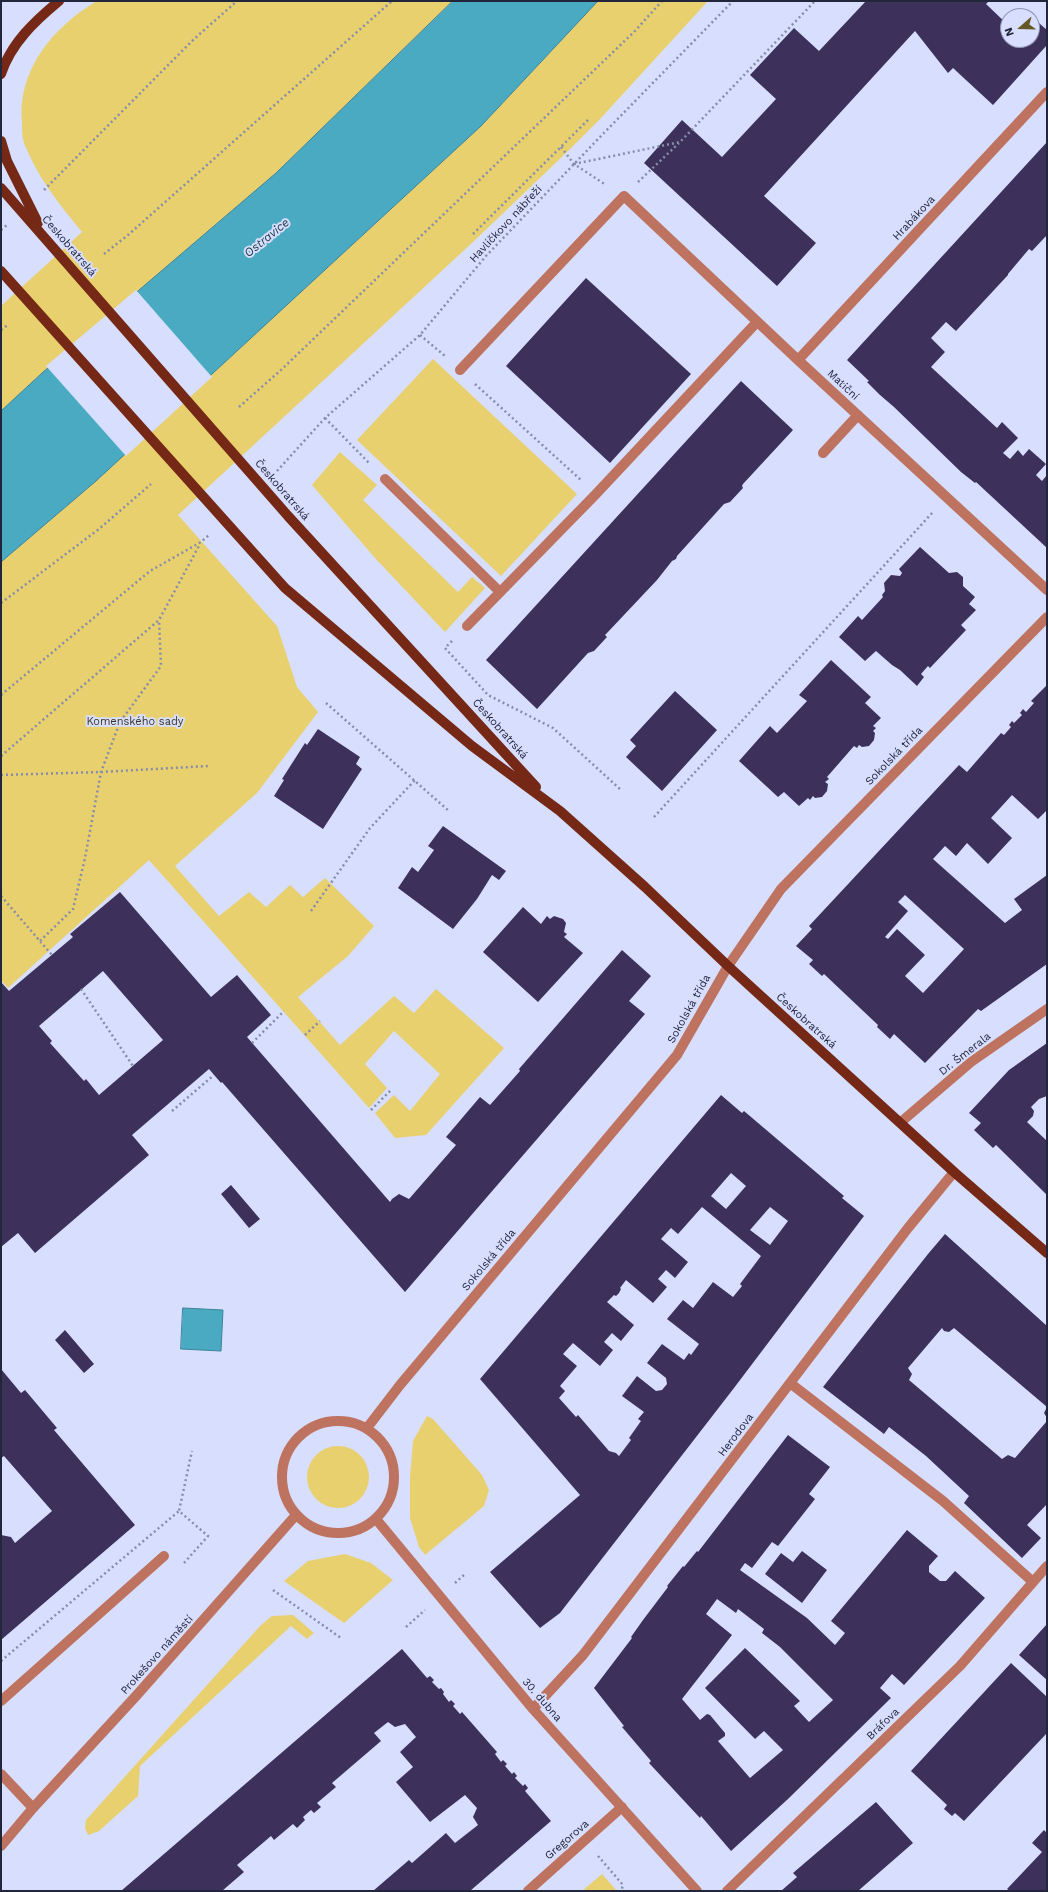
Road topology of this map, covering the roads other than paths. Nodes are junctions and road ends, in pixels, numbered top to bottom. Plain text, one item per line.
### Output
1 (59, 1) edge
2 (1, 74) edge
3 (1047, 92) edge
4 (1, 141) edge
5 (1, 188) edge
6 (46, 238) junction
7 (1, 271) edge
8 (757, 322) junction
9 (798, 360) junction
10 (460, 370) road end
11 (858, 415) junction
12 (824, 453) dead end
13 (384, 479) road end
14 (1047, 590) edge
15 (500, 592) junction
16 (1047, 617) edge
17 (467, 626) road end
18 (551, 803) junction
19 (728, 966) junction
20 (1047, 1009) edge
21 (901, 1122) junction
22 (954, 1172) junction
23 (1047, 1253) edge
24 (790, 1383) junction
25 (368, 1428) junction
26 (296, 1515) junction
27 (376, 1519) junction
28 (164, 1556) dead end
29 (1047, 1566) edge
30 (1033, 1582) junction
31 (1, 1702) edge
32 (532, 1709) junction
33 (1, 1774) edge
34 (622, 1807) junction
35 (33, 1808) junction
36 (1, 1846) edge
37 (528, 1891) edge
38 (697, 1891) edge
39 (727, 1891) edge

1 - 2 main road
3 - 9 street, Hrabákova
4 - 6 main road
5 - 6 main road, Českobratrská
6 - 18 main road, Českobratrská
7 - 18 main road, Českobratrská
8 - 9 street, Matiční
8 - 10 street, Matiční
8 - 15 street
9 - 11 street, Matiční
11 - 12 street
11 - 14 street, Matiční
13 - 15 street
15 - 17 street
16 - 19 street, Sokolská třída
18 - 19 main road, Českobratrská
19 - 21 main road, Českobratrská
19 - 25 street, Sokolská třída
20 - 21 street, Dr. Šmerala
21 - 22 main road, Českobratrská
22 - 23 main road, Českobratrská
22 - 24 street, Herodova
24 - 30 street
24 - 32 street, Herodova
25 - 26 street
25 - 27 street
26 - 27 street
26 - 35 street, Prokešovo náměstí
27 - 32 street, 30. dubna
28 - 31 street
29 - 30 street, Bráfova
30 - 39 street, Bráfova
32 - 34 street, 30. dubna
33 - 35 street
34 - 37 street, Gregorova
34 - 38 street, 30. dubna
35 - 36 street

